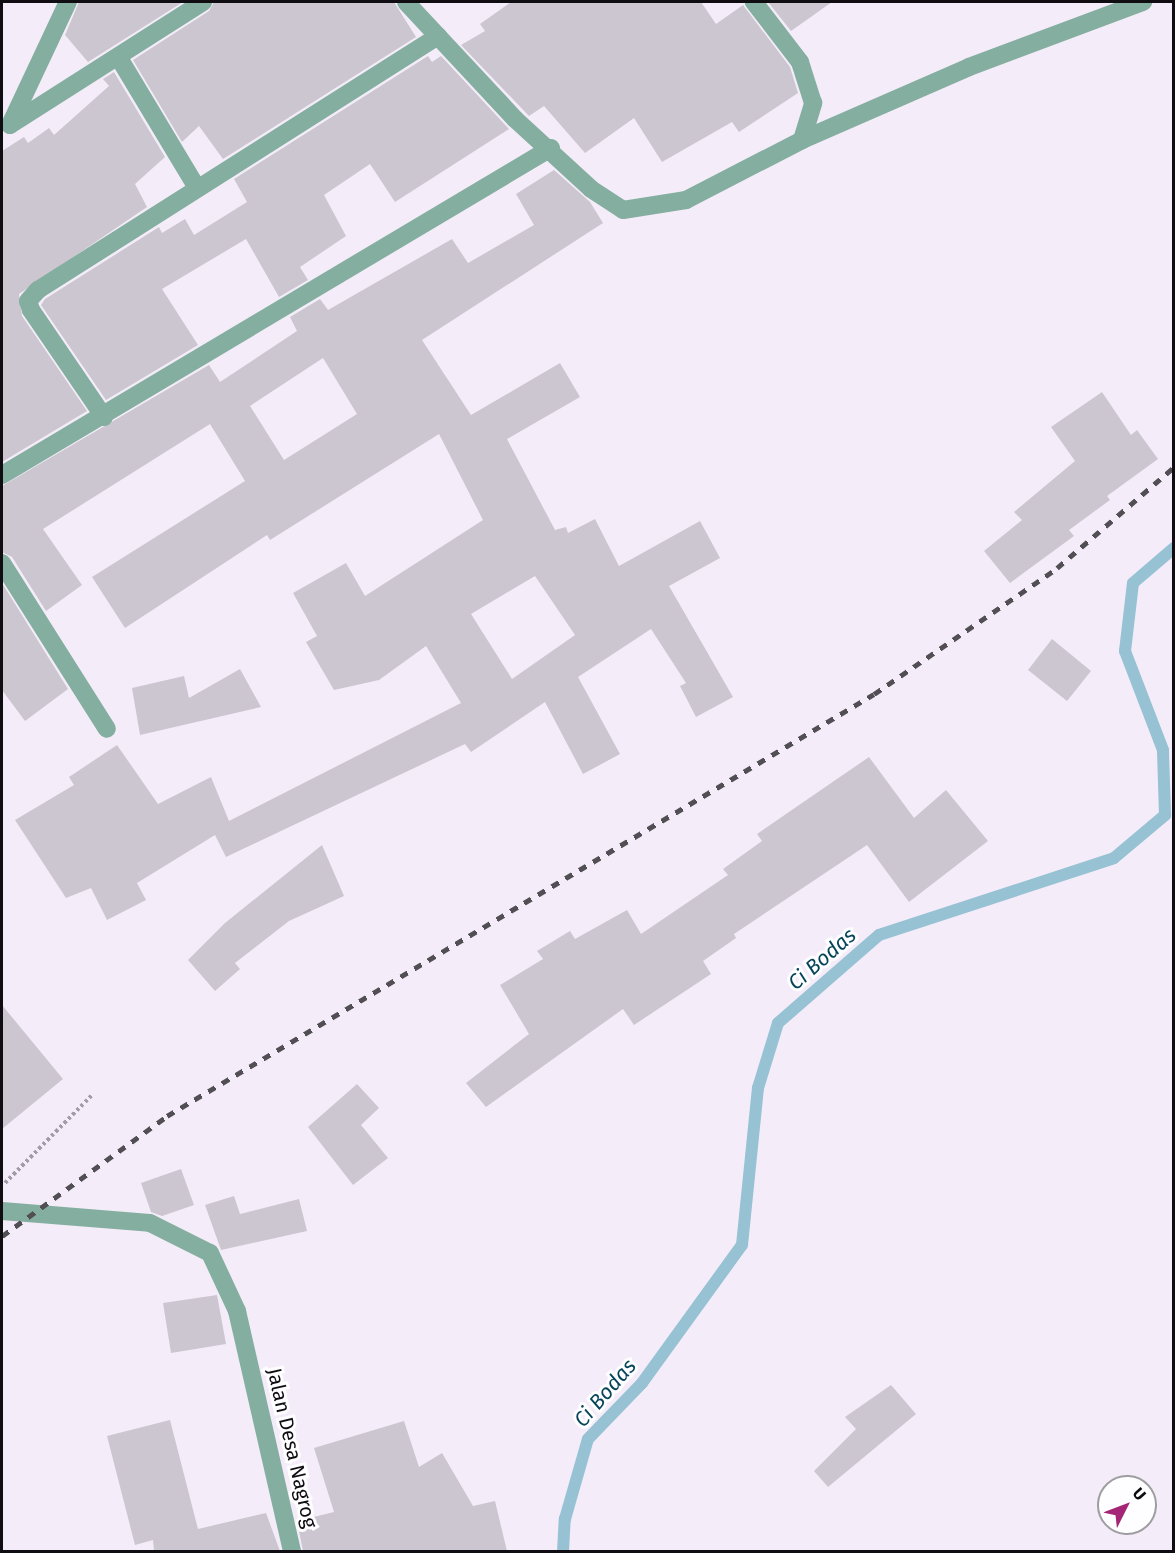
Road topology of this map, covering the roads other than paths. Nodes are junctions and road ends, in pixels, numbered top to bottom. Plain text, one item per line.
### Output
1 (68, 2) edge
2 (202, 2) edge
3 (406, 2) edge
4 (754, 2) edge
5 (1143, 2) edge
6 (438, 36) junction
7 (119, 58) junction
8 (6, 128) edge
9 (802, 141) junction
10 (551, 148) junction
11 (197, 188) junction
12 (104, 417) junction
13 (2, 475) edge
14 (2, 563) edge
15 (107, 729) dead end
16 (2, 1211) edge
17 (292, 1551) edge

1 - 8 street
2 - 7 street
3 - 6 street
4 - 9 street
5 - 9 street
6 - 10 street
6 - 11 street
7 - 8 street
7 - 11 street
9 - 10 street
10 - 12 street
11 - 12 street
12 - 13 street
14 - 15 street
16 - 17 street, Jalan Desa Nagrog

